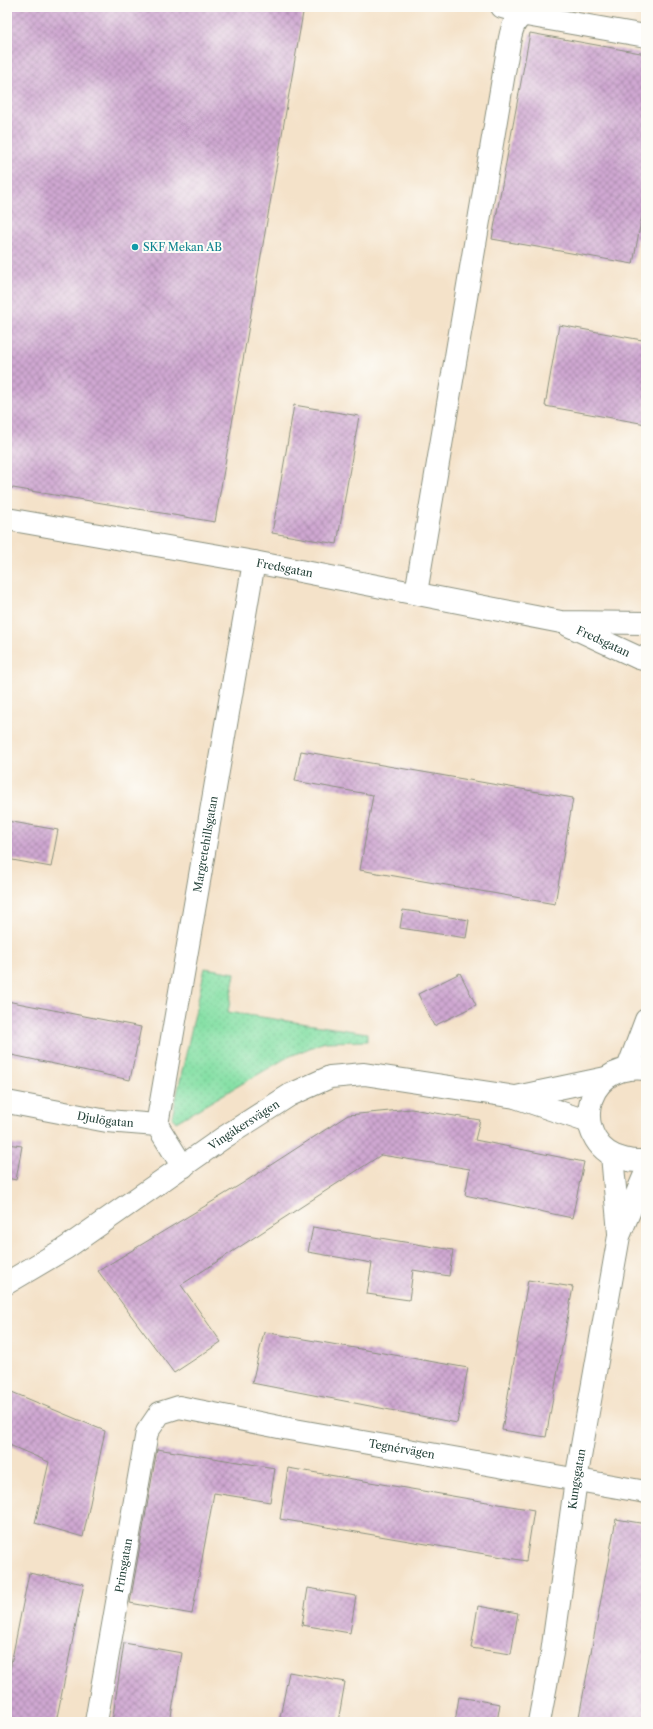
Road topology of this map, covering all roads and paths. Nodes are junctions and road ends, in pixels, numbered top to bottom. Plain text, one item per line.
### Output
1 (511, 12) edge
2 (646, 36) edge
3 (7, 519) edge
4 (254, 562) junction
5 (416, 593) junction
6 (561, 622) junction
7 (646, 623) edge
8 (646, 660) edge
9 (646, 1020) edge
10 (637, 1068) edge
11 (606, 1078) junction
12 (515, 1097) junction
13 (7, 1102) edge
14 (589, 1122) junction
15 (157, 1125) junction
16 (612, 1155) junction
17 (646, 1160) edge
18 (183, 1166) junction
19 (646, 1172) edge
20 (619, 1236) junction
21 (7, 1283) edge
22 (160, 1414) joint
23 (576, 1480) junction
24 (646, 1492) edge
25 (96, 1722) edge
26 (539, 1722) edge

1 - 2 street
1 - 5 street
3 - 4 street, Fredsgatan
4 - 5 street, Fredsgatan
4 - 15 street, Margretehillsgatan
5 - 6 street, Fredsgatan
6 - 7 street, Fredsgatan
6 - 8 street, Fredsgatan
9 - 10 street
10 - 11 street
11 - 12 street, Vingåkersvägen
11 - 14 street
12 - 14 street, Vingåkersvägen
12 - 18 street, Vingåkersvägen
13 - 15 street, Djulögatan
14 - 16 street
15 - 18 street
16 - 17 street
16 - 20 street, Kungsgatan
18 - 21 street, Vingåkersvägen
19 - 20 street, Kungsgatan
20 - 23 street, Kungsgatan
22 - 23 street, Tegnérvägen
22 - 25 street, Prinsgatan
23 - 24 street, Tegnérvägen
23 - 26 street, Kungsgatan

